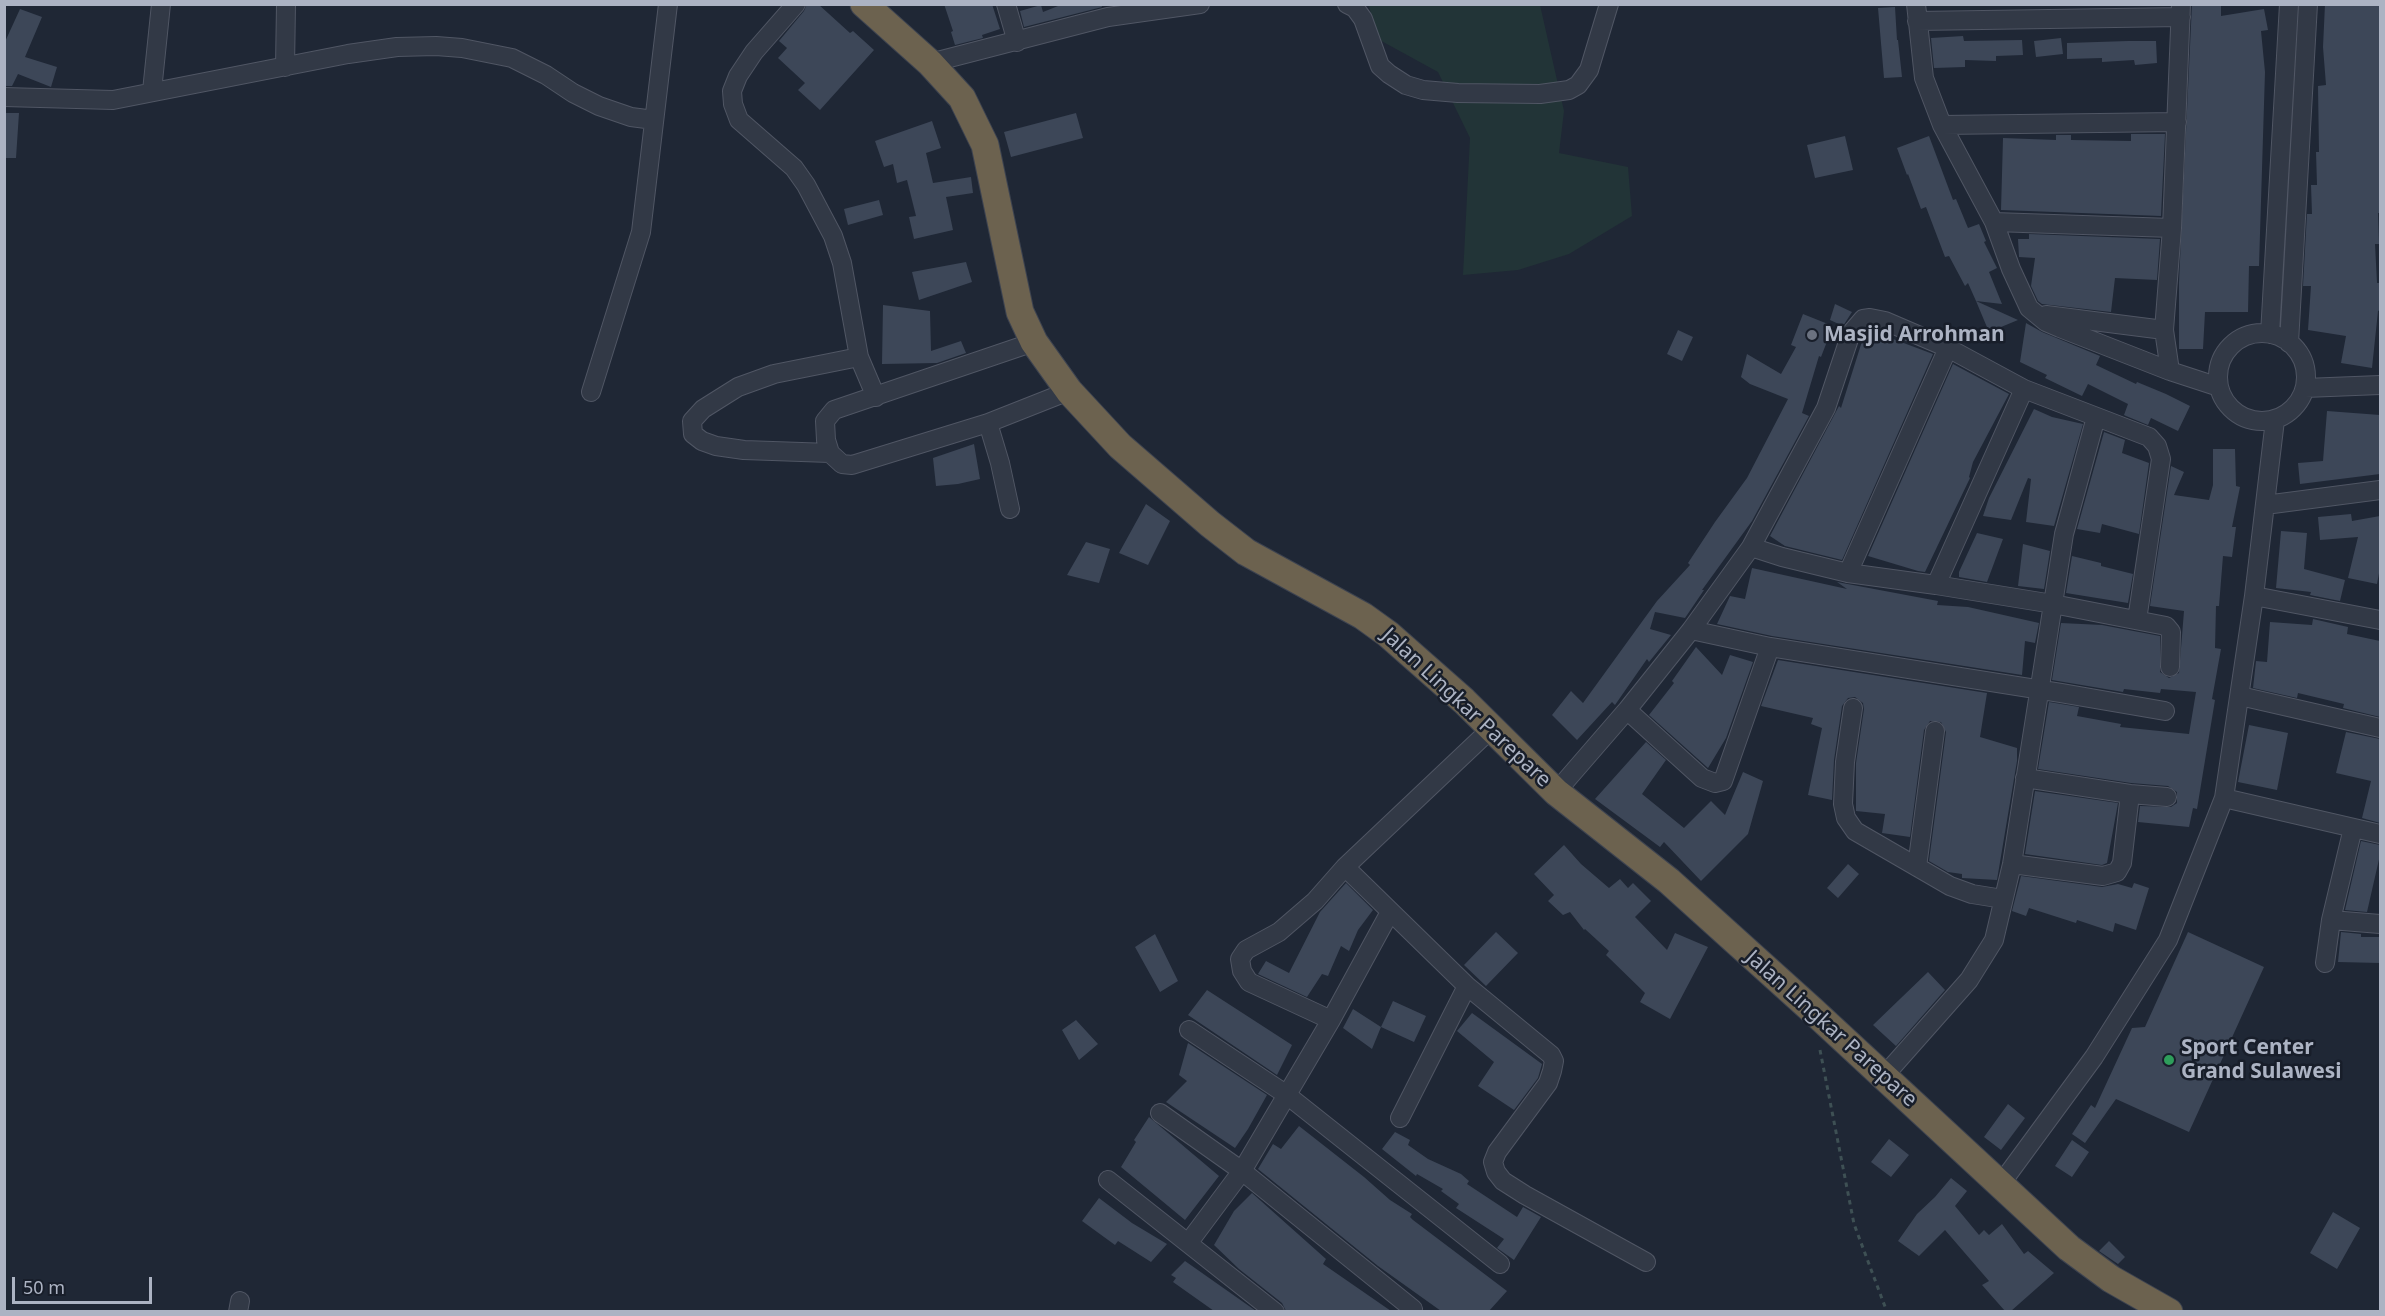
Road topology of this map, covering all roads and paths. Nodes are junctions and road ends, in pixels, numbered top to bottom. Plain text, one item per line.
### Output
1 (161, 4) edge
2 (286, 4) edge
3 (668, 4) edge
4 (796, 4) edge
5 (864, 4) edge
6 (1006, 4) edge
7 (1200, 4) edge
8 (1347, 4) edge
9 (1608, 4) edge
10 (2289, 4) edge
11 (2308, 4) edge
12 (1106, 11) edge
13 (2181, 11) edge
14 (1916, 13) edge
15 (1017, 42) junction
16 (930, 63) junction
17 (285, 68) junction
18 (152, 92) junction
19 (4, 97) edge
20 (654, 120) junction
21 (2176, 122) junction
22 (1942, 124) junction
23 (1994, 222) junction
24 (2172, 228) junction
25 (2034, 314) junction
26 (2164, 330) junction
27 (2270, 334) junction
28 (1034, 342) junction
29 (2289, 343) junction
30 (1948, 348) junction
31 (859, 357) junction
32 (2170, 371) junction
33 (2380, 385) edge
34 (2219, 387) junction
35 (2305, 388) junction
36 (2024, 389) junction
37 (1069, 391) junction
38 (591, 392) dead end
39 (876, 397) junction
40 (2096, 417) junction
41 (2275, 420) junction
42 (988, 423) junction
43 (830, 453) junction
44 (2380, 490) edge
45 (2265, 505) junction
46 (1010, 509) dead end
47 (1751, 547) junction
48 (1848, 573) junction
49 (1936, 585) junction
50 (2254, 596) junction
51 (2053, 604) junction
52 (2137, 620) junction
53 (2380, 620) edge
54 (1691, 630) junction
55 (1770, 647) junction
56 (2170, 667) dead end
57 (2039, 690) junction
58 (2240, 696) junction
59 (1853, 708) dead end
60 (1627, 710) junction
61 (2166, 711) dead end
62 (1492, 728) junction
63 (2380, 728) edge
64 (1935, 731) dead end
65 (2025, 778) junction
66 (1556, 792) junction
67 (2130, 794) junction
68 (2167, 797) dead end
69 (2224, 798) junction
70 (2353, 828) junction
71 (2380, 834) edge
72 (2012, 864) junction
73 (1344, 867) junction
74 (1917, 867) junction
75 (2003, 899) junction
76 (1390, 912) junction
77 (2331, 920) junction
78 (2380, 924) edge
79 (2325, 963) dead end
80 (1467, 986) junction
81 (1331, 1020) junction
82 (1189, 1030) dead end
83 (1819, 1044) dead end
84 (1884, 1076) junction
85 (1287, 1095) junction
86 (1160, 1113) dead end
87 (1400, 1118) dead end
88 (1242, 1172) junction
89 (1108, 1180) dead end
90 (2000, 1185) junction
91 (1189, 1242) junction
92 (1646, 1262) dead end
93 (1500, 1263) dead end
94 (1413, 1309) dead end
95 (1275, 1311) edge
96 (1887, 1311) edge
97 (2169, 1311) edge

1 - 18 street
2 - 17 street
3 - 20 street
4 - 31 street
5 - 16 highway, Jalan Lingkar Parepare
6 - 15 street
7 - 12 street
8 - 9 street
10 - 27 street
11 - 29 street
12 - 15 street
13 - 14 street
13 - 21 street
14 - 22 street
15 - 16 street
16 - 28 highway, Jalan Lingkar Parepare
17 - 18 street
17 - 20 street
18 - 19 street
20 - 38 street
21 - 22 street
21 - 24 street
22 - 23 street
23 - 24 street
23 - 25 street
24 - 26 street
25 - 26 street
25 - 32 street
26 - 32 street
27 - 29 street
27 - 34 street
28 - 37 highway, Jalan Lingkar Parepare
28 - 39 street
29 - 35 street
30 - 36 street
30 - 47 street
30 - 48 street
31 - 39 street
31 - 43 street
32 - 34 street
33 - 35 street
34 - 41 street
35 - 41 street
36 - 40 street
36 - 49 street
37 - 42 street
37 - 62 highway, Jalan Lingkar Parepare
39 - 43 street
40 - 51 street
40 - 52 street
41 - 45 street
42 - 43 street
42 - 46 street
44 - 45 street
45 - 50 street
47 - 48 street
47 - 54 street
48 - 49 street
49 - 51 street
50 - 53 street
50 - 58 street
51 - 52 street
51 - 57 street
52 - 56 street
54 - 55 street
54 - 60 street
55 - 57 street
55 - 60 street
57 - 61 street
57 - 65 street
58 - 63 street
58 - 69 street
59 - 74 street
60 - 66 street
62 - 66 highway, Jalan Lingkar Parepare
62 - 73 street
64 - 74 street
65 - 67 street
65 - 72 street
66 - 84 highway, Jalan Lingkar Parepare
67 - 68 street
67 - 72 street
69 - 70 street
69 - 90 street
70 - 71 street
70 - 77 street
72 - 75 street
73 - 76 street
73 - 81 street
74 - 75 street
75 - 84 street
76 - 80 street
76 - 81 street
77 - 78 street
77 - 79 street
80 - 87 street
80 - 92 street
81 - 85 street
82 - 85 street
83 - 96 path
84 - 90 highway, Jalan Lingkar Parepare
85 - 88 street
85 - 93 street
86 - 88 street
88 - 91 street
88 - 94 street
89 - 91 street
90 - 97 highway, Jalan Lingkar Parepare
91 - 95 street

